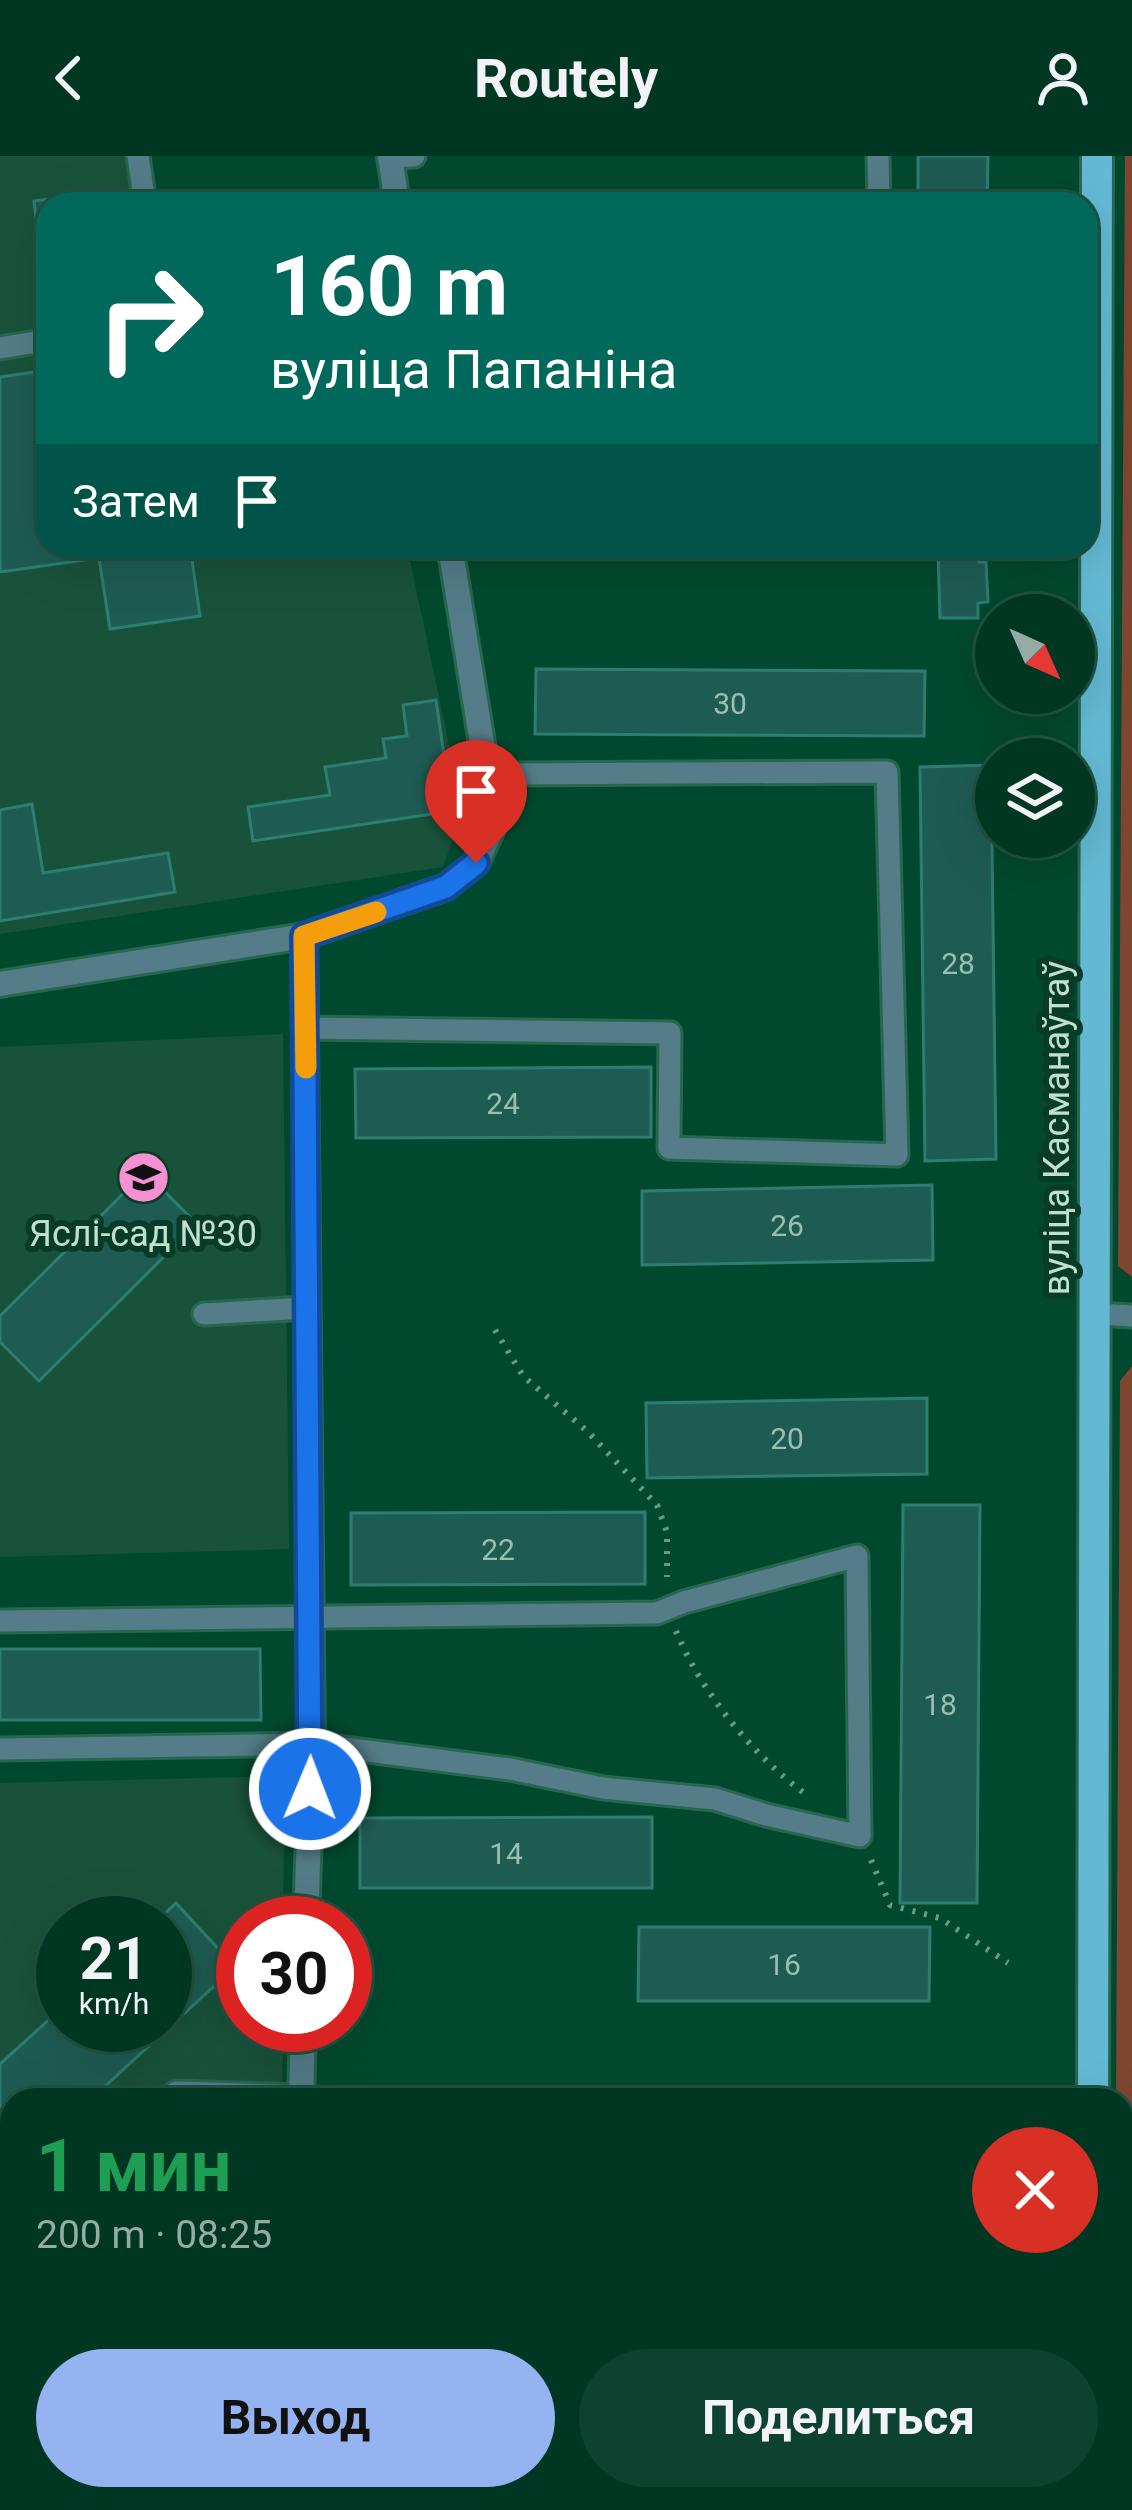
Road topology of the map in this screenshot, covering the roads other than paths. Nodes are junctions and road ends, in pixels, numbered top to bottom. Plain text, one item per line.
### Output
1 (138, 156) edge
2 (414, 156) edge
3 (878, 156) edge
4 (1097, 156) edge
5 (390, 157) edge
6 (143, 192) edge
7 (395, 192) edge
8 (879, 192) edge
9 (1096, 192) edge
10 (36, 342) edge
11 (0, 348) edge
12 (452, 558) edge
13 (1092, 558) edge
14 (487, 774) junction
15 (304, 936) junction
16 (0, 984) edge
17 (306, 1028) junction
18 (307, 1308) junction
19 (204, 1314) dead end
20 (1095, 1314) junction
21 (1132, 1316) edge
22 (310, 1618) junction
23 (0, 1621) edge
24 (312, 1744) junction
25 (0, 1749) edge
26 (307, 1896) edge
27 (302, 2052) edge
28 (301, 2088) edge
29 (1093, 2088) edge

1 - 6 lane
2 - 5 lane
3 - 8 lane
4 - 9 main road, вуліца Касманаўтаў
5 - 7 street
10 - 11 lane
12 - 14 street
13 - 20 main road, вуліца Касманаўтаў
14 - 15 street
14 - 17 lane
15 - 16 street
15 - 17 street
17 - 18 street
18 - 19 lane
18 - 22 street
20 - 21 lane
20 - 29 main road, вуліца Касманаўтаў
22 - 23 lane
22 - 24 street
22 - 24 lane
24 - 25 lane
24 - 26 street
27 - 28 street

